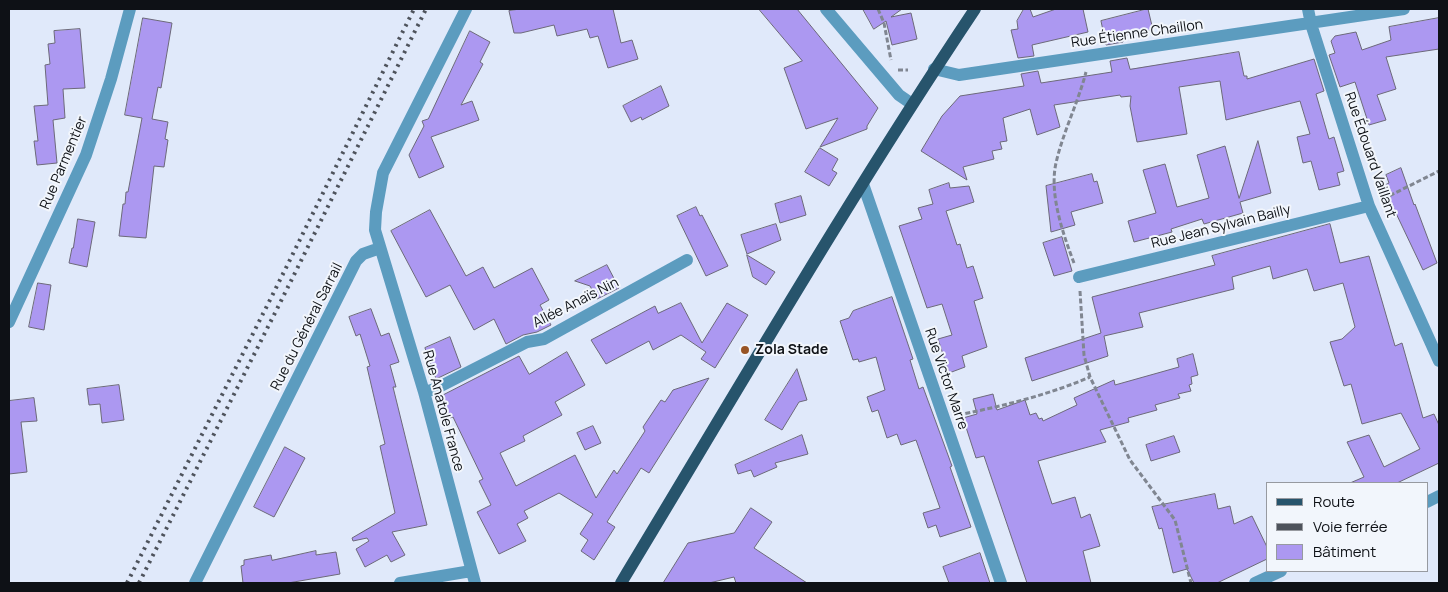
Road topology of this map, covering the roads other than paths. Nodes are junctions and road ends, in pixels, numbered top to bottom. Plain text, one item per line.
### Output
1 (130, 9) edge
2 (466, 9) edge
3 (826, 9) edge
4 (975, 9) edge
5 (1308, 9) edge
6 (1404, 9) edge
7 (1311, 24) junction
8 (934, 69) junction
9 (912, 104) junction
10 (863, 184) junction
11 (1369, 206) junction
12 (380, 248) junction
13 (687, 260) dead end
14 (1079, 277) road end
15 (9, 322) edge
16 (1439, 361) edge
17 (424, 392) junction
18 (1280, 572) edge
19 (473, 577) edge
20 (1269, 580) edge
21 (195, 583) edge
22 (400, 583) edge
23 (621, 583) edge
24 (1001, 583) edge
25 (1255, 583) edge

1 - 15 street, Rue Parmentier
2 - 12 street
3 - 9 street
4 - 8 main road
5 - 7 street, Rue Édouard Vaillant
6 - 7 street, Rue Étienne Chaillon
7 - 8 street, Rue Étienne Chaillon
7 - 11 street, Rue Édouard Vaillant
8 - 9 main road
9 - 10 main road
10 - 23 main road
10 - 24 street, Rue Victor Marre
11 - 14 street, Rue Jean Sylvain Bailly
11 - 16 street, Rue Édouard Vaillant
12 - 17 street, Rue Anatole France
12 - 21 street, Rue du Général Sarrail
13 - 17 street, Allée Anaïs Nin
17 - 19 street, Rue Anatole France
18 - 20 street
19 - 22 street
20 - 25 street

